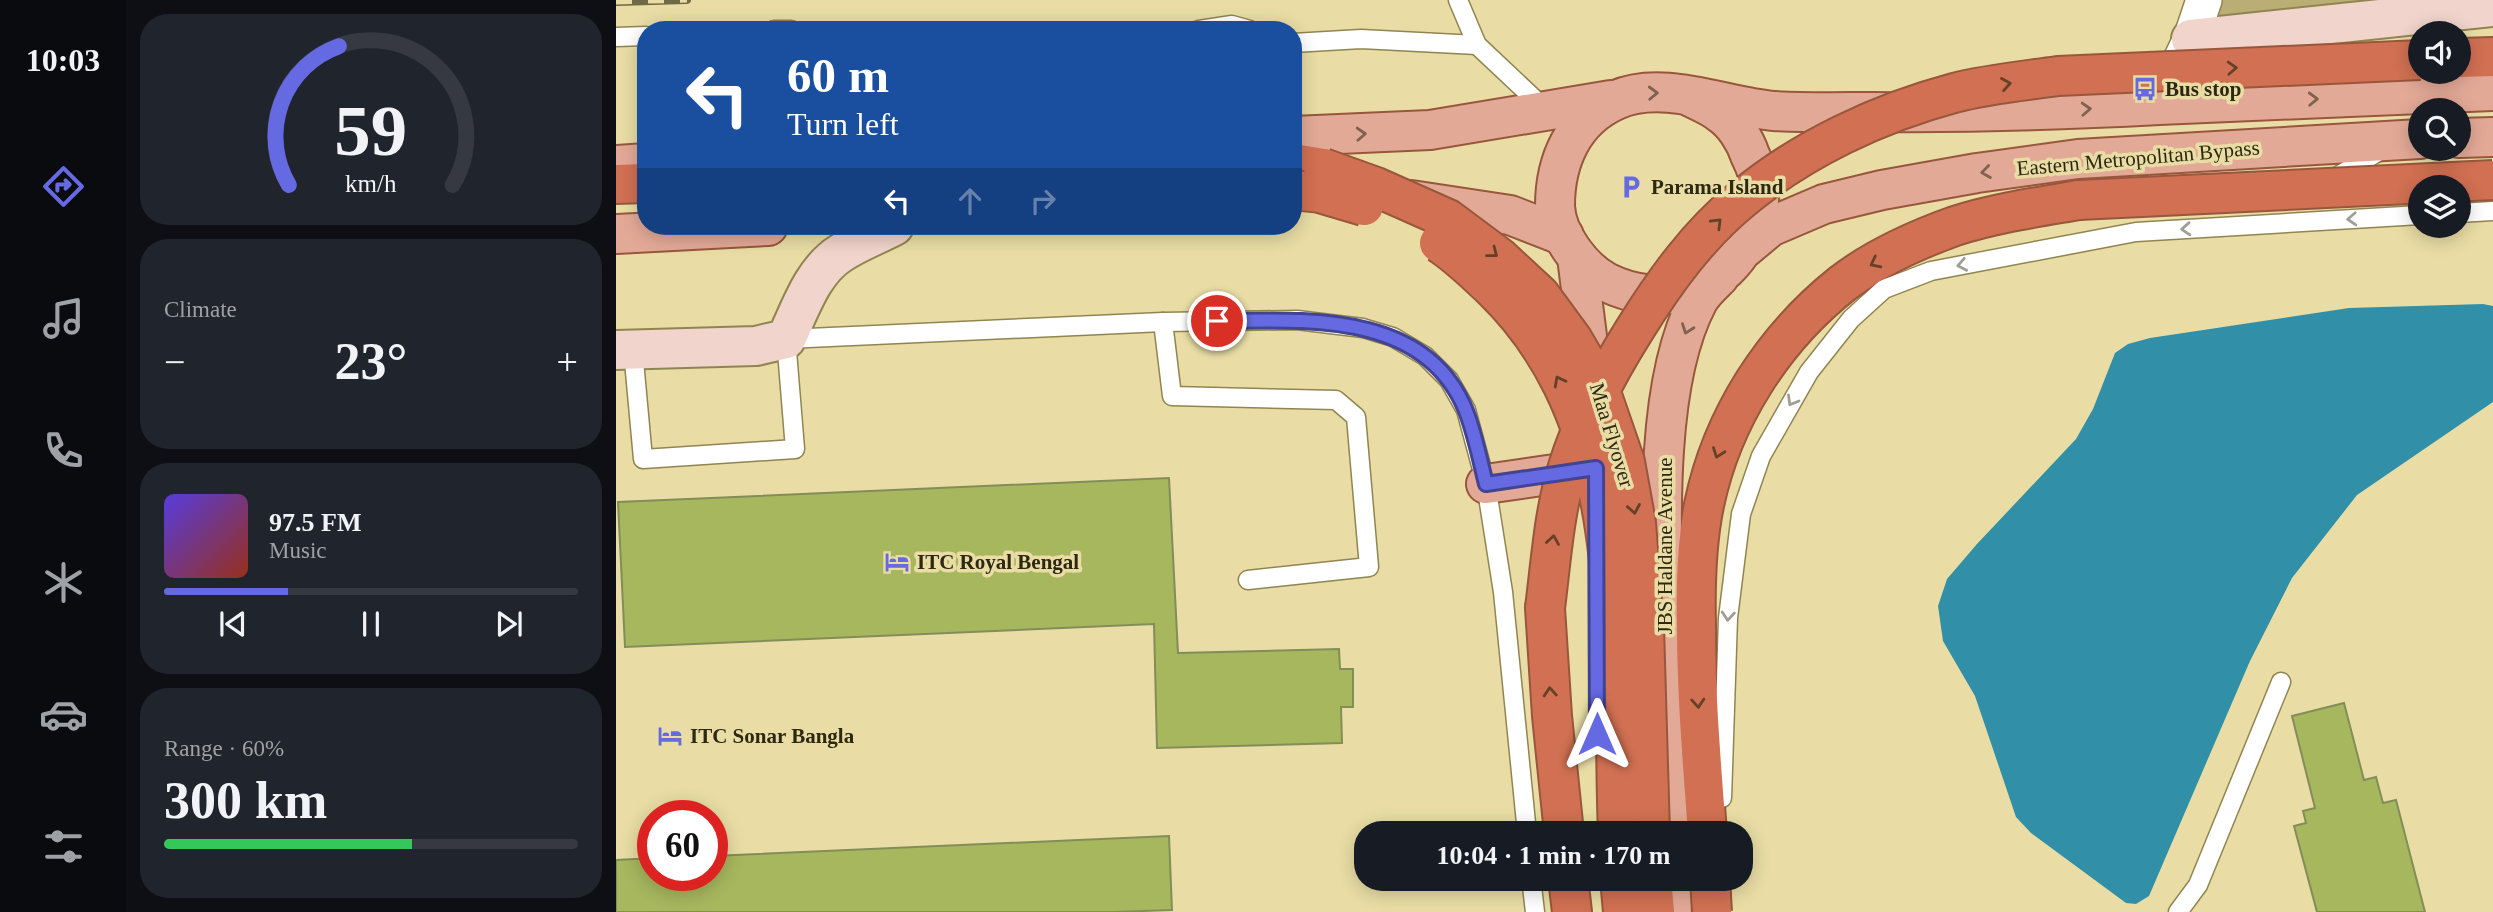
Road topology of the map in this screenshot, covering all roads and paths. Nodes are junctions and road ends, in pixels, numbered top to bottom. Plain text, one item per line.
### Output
1 (1458, 0) edge
2 (2204, 0) edge
3 (2493, 8) edge
4 (637, 36) edge
5 (616, 37) edge
6 (2191, 38) junction
7 (1302, 42) edge
8 (1477, 45) junction
9 (2493, 57) edge
10 (2471, 58) edge
11 (2408, 61) edge
12 (2493, 92) edge
13 (1689, 96) junction
14 (1617, 99) junction
15 (2160, 105) junction
16 (1548, 112) junction
17 (1302, 136) edge
18 (2493, 137) edge
19 (2471, 138) edge
20 (2408, 140) edge
21 (2408, 141) edge
22 (637, 164) edge
23 (1302, 164) edge
24 (616, 165) edge
25 (2493, 180) edge
26 (637, 183) edge
27 (616, 184) edge
28 (1302, 191) edge
29 (637, 199) edge
30 (616, 200) edge
31 (1302, 200) edge
32 (2493, 211) edge
33 (2471, 212) edge
34 (2408, 216) edge
35 (2254, 224) junction
36 (637, 233) edge
37 (616, 234) edge
38 (876, 235) edge
39 (1571, 247) junction
40 (1734, 260) junction
41 (1163, 322) junction
42 (786, 339) junction
43 (624, 350) edge
44 (1596, 468) junction
45 (1486, 484) junction
46 (1248, 580) dead end
47 (2281, 682) dead end
48 (1526, 821) edge
49 (1563, 821) edge
50 (1601, 821) edge
51 (1618, 821) edge
52 (1650, 821) edge
53 (1671, 821) edge
54 (1706, 821) edge
55 (1721, 821) edge
56 (1533, 891) edge
57 (1570, 891) edge
58 (1605, 891) edge
59 (1621, 891) edge
60 (1535, 912) edge
61 (1572, 912) edge
62 (1606, 912) edge
63 (1623, 912) edge
64 (2178, 912) edge

1 - 8 lane
2 - 6 street
3 - 6 street
4 - 5 lane
6 - 15 street
7 - 8 lane
8 - 16 lane
9 - 10 highway
49 -> 11 highway, bridge
15 -> 12 main road
14 -> 13 main road
13 -> 15 main road
13 - 40 main road
14 - 16 main road
14 - 39 main road
17 -> 16 main road
18 - 19 main road
20 -> 40 main road, Eastern Metropolitan Bypass
21 - 35 lane
22 - 24 main road
23 -> 52 highway, Maa Flyover, bridge
25 -> 54 highway, bridge
26 - 27 highway
51 -> 28 highway, Maa Flyover, bridge
29 - 30 highway
31 - 39 main road
32 - 33 lane
34 -> 35 lane
35 -> 55 lane
36 - 37 main road
38 - 42 street
39 - 40 main road
39 - 44 main road
40 -> 53 main road, JBS Haldane Avenue
41 - 42 lane
41 - 45 lane
41 - 46 lane
42 - 43 street
42 - 43 lane
44 - 45 main road
44 - 50 main road
45 - 48 lane
47 - 64 lane
56 - 60 lane
57 - 61 highway
58 - 62 main road
59 - 63 highway

